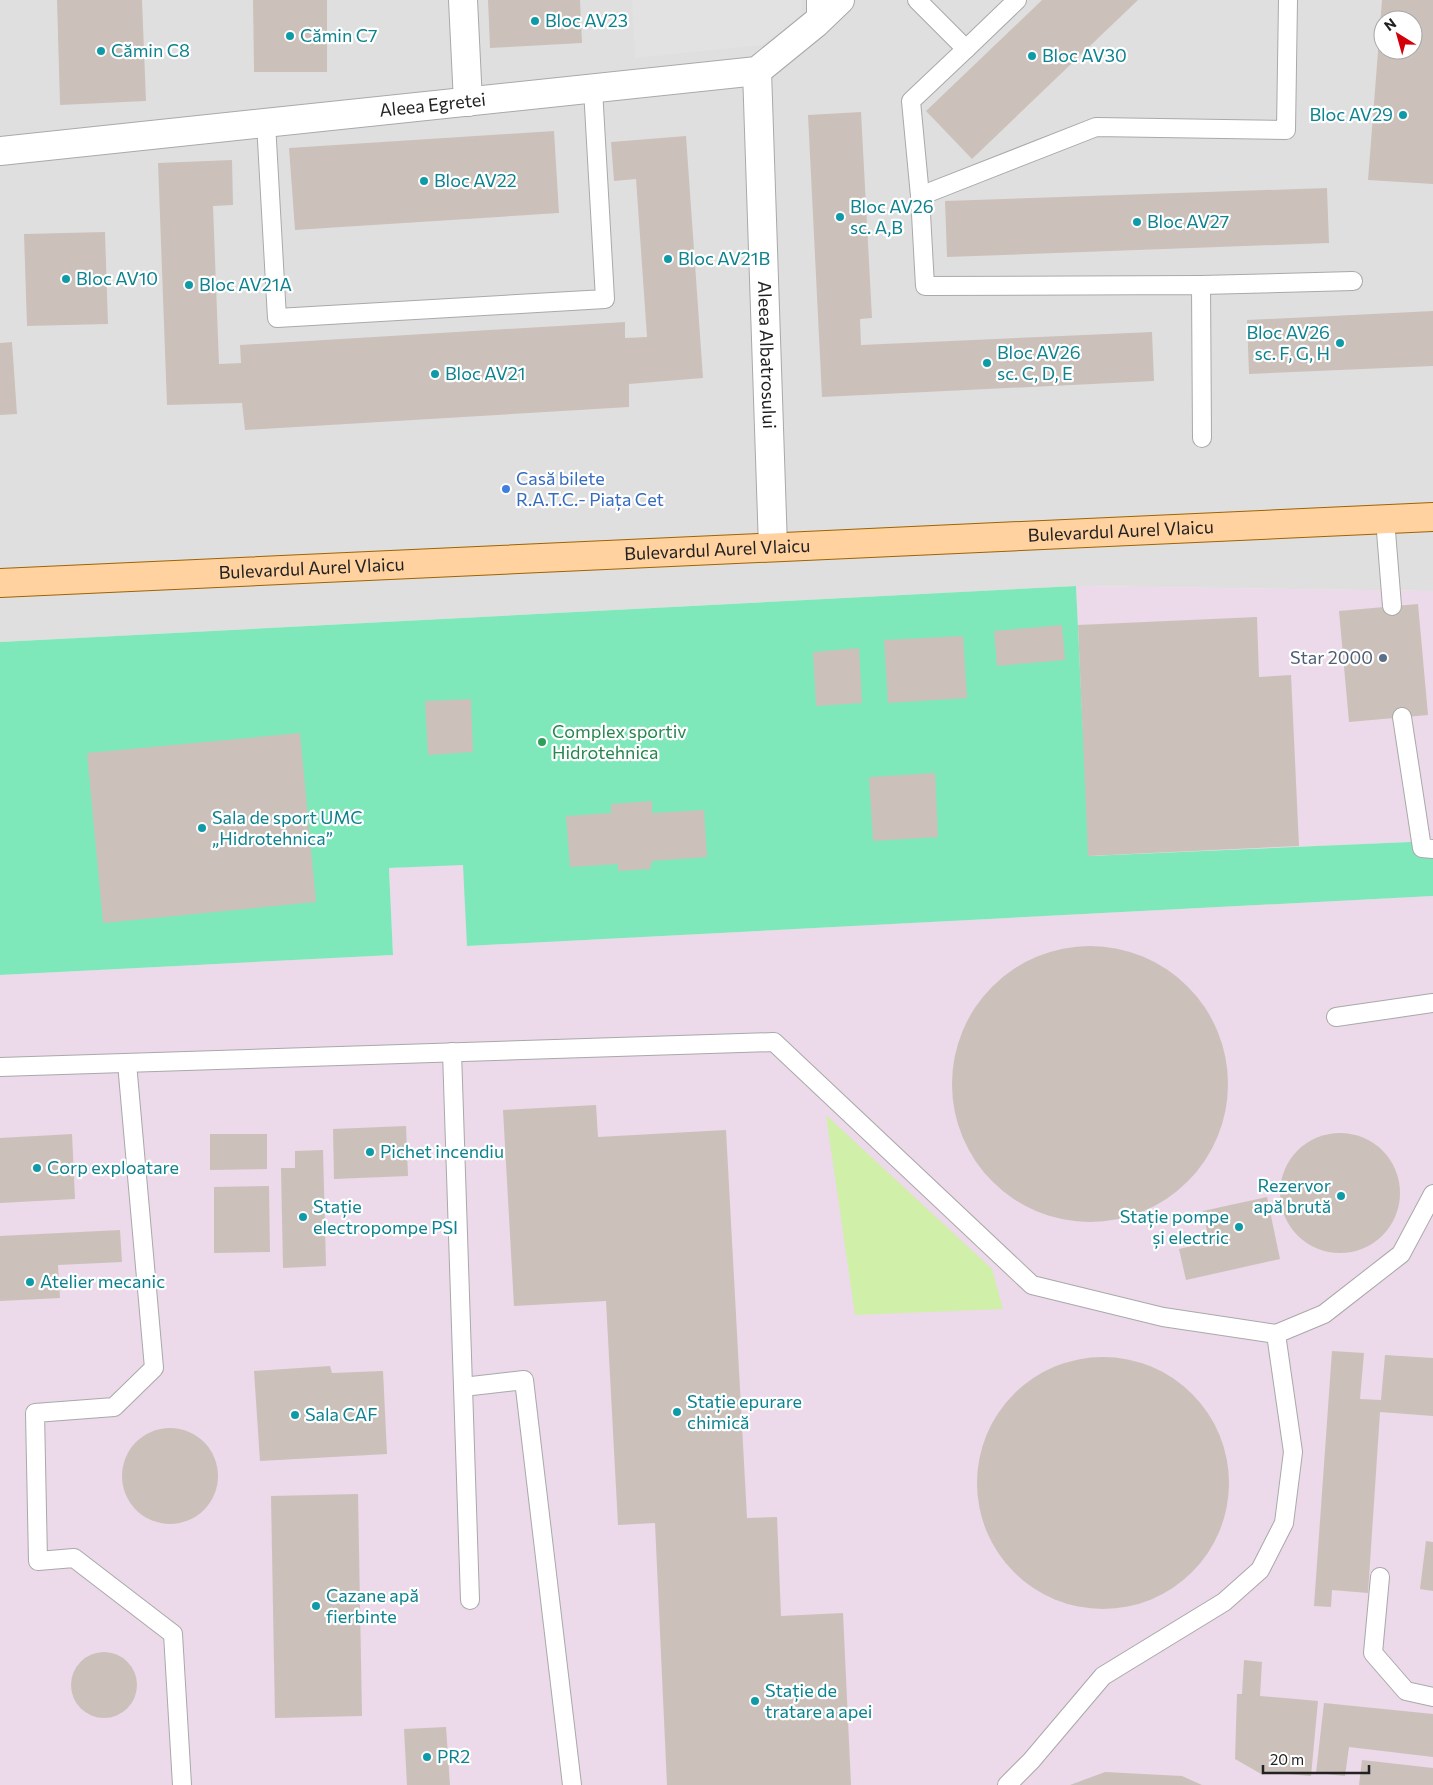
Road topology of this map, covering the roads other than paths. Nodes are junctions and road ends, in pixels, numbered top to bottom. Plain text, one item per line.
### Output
1 (463, 0) edge
2 (840, 0) edge
3 (917, 0) edge
4 (1017, 0) edge
5 (1288, 0) edge
6 (816, 11) edge
7 (966, 49) junction
8 (757, 71) junction
9 (593, 89) junction
10 (468, 102) junction
11 (266, 123) junction
12 (0, 151) edge
13 (920, 196) junction
14 (1353, 281) dead end
15 (1201, 285) junction
16 (1202, 438) dead end
17 (1433, 517) edge
18 (1385, 519) junction
19 (773, 547) junction
20 (0, 583) edge
21 (1392, 606) dead end
22 (1402, 717) dead end
23 (1433, 848) edge
24 (1433, 1003) edge
25 (1336, 1017) dead end
26 (452, 1052) junction
27 (127, 1062) junction
28 (0, 1067) edge
29 (1433, 1194) edge
30 (1276, 1334) junction
31 (463, 1387) junction
32 (1380, 1576) dead end
33 (470, 1600) dead end
34 (1433, 1697) edge
35 (182, 1785) edge
36 (572, 1785) edge
37 (1007, 1785) edge

1 - 10 street
2 - 6 street
3 - 7 lane
4 - 7 lane
5 - 13 lane
6 - 8 street
7 - 13 lane
8 - 9 street, Aleea Egretei
8 - 19 street, Aleea Albatrosului
9 - 10 street, Aleea Egretei
9 - 11 lane
10 - 11 street, Aleea Egretei
11 - 12 street, Aleea Egretei
13 - 15 lane
14 - 15 lane
15 - 16 lane
17 - 18 main road, Bulevardul Aurel Vlaicu
18 - 19 main road, Bulevardul Aurel Vlaicu
18 - 21 lane
19 - 20 main road, Bulevardul Aurel Vlaicu
22 - 23 lane
24 - 25 lane
26 - 27 lane
26 - 30 lane
26 - 31 lane
27 - 28 lane
27 - 35 lane
29 - 30 lane
30 - 37 lane
31 - 33 lane
31 - 36 lane
32 - 34 lane

